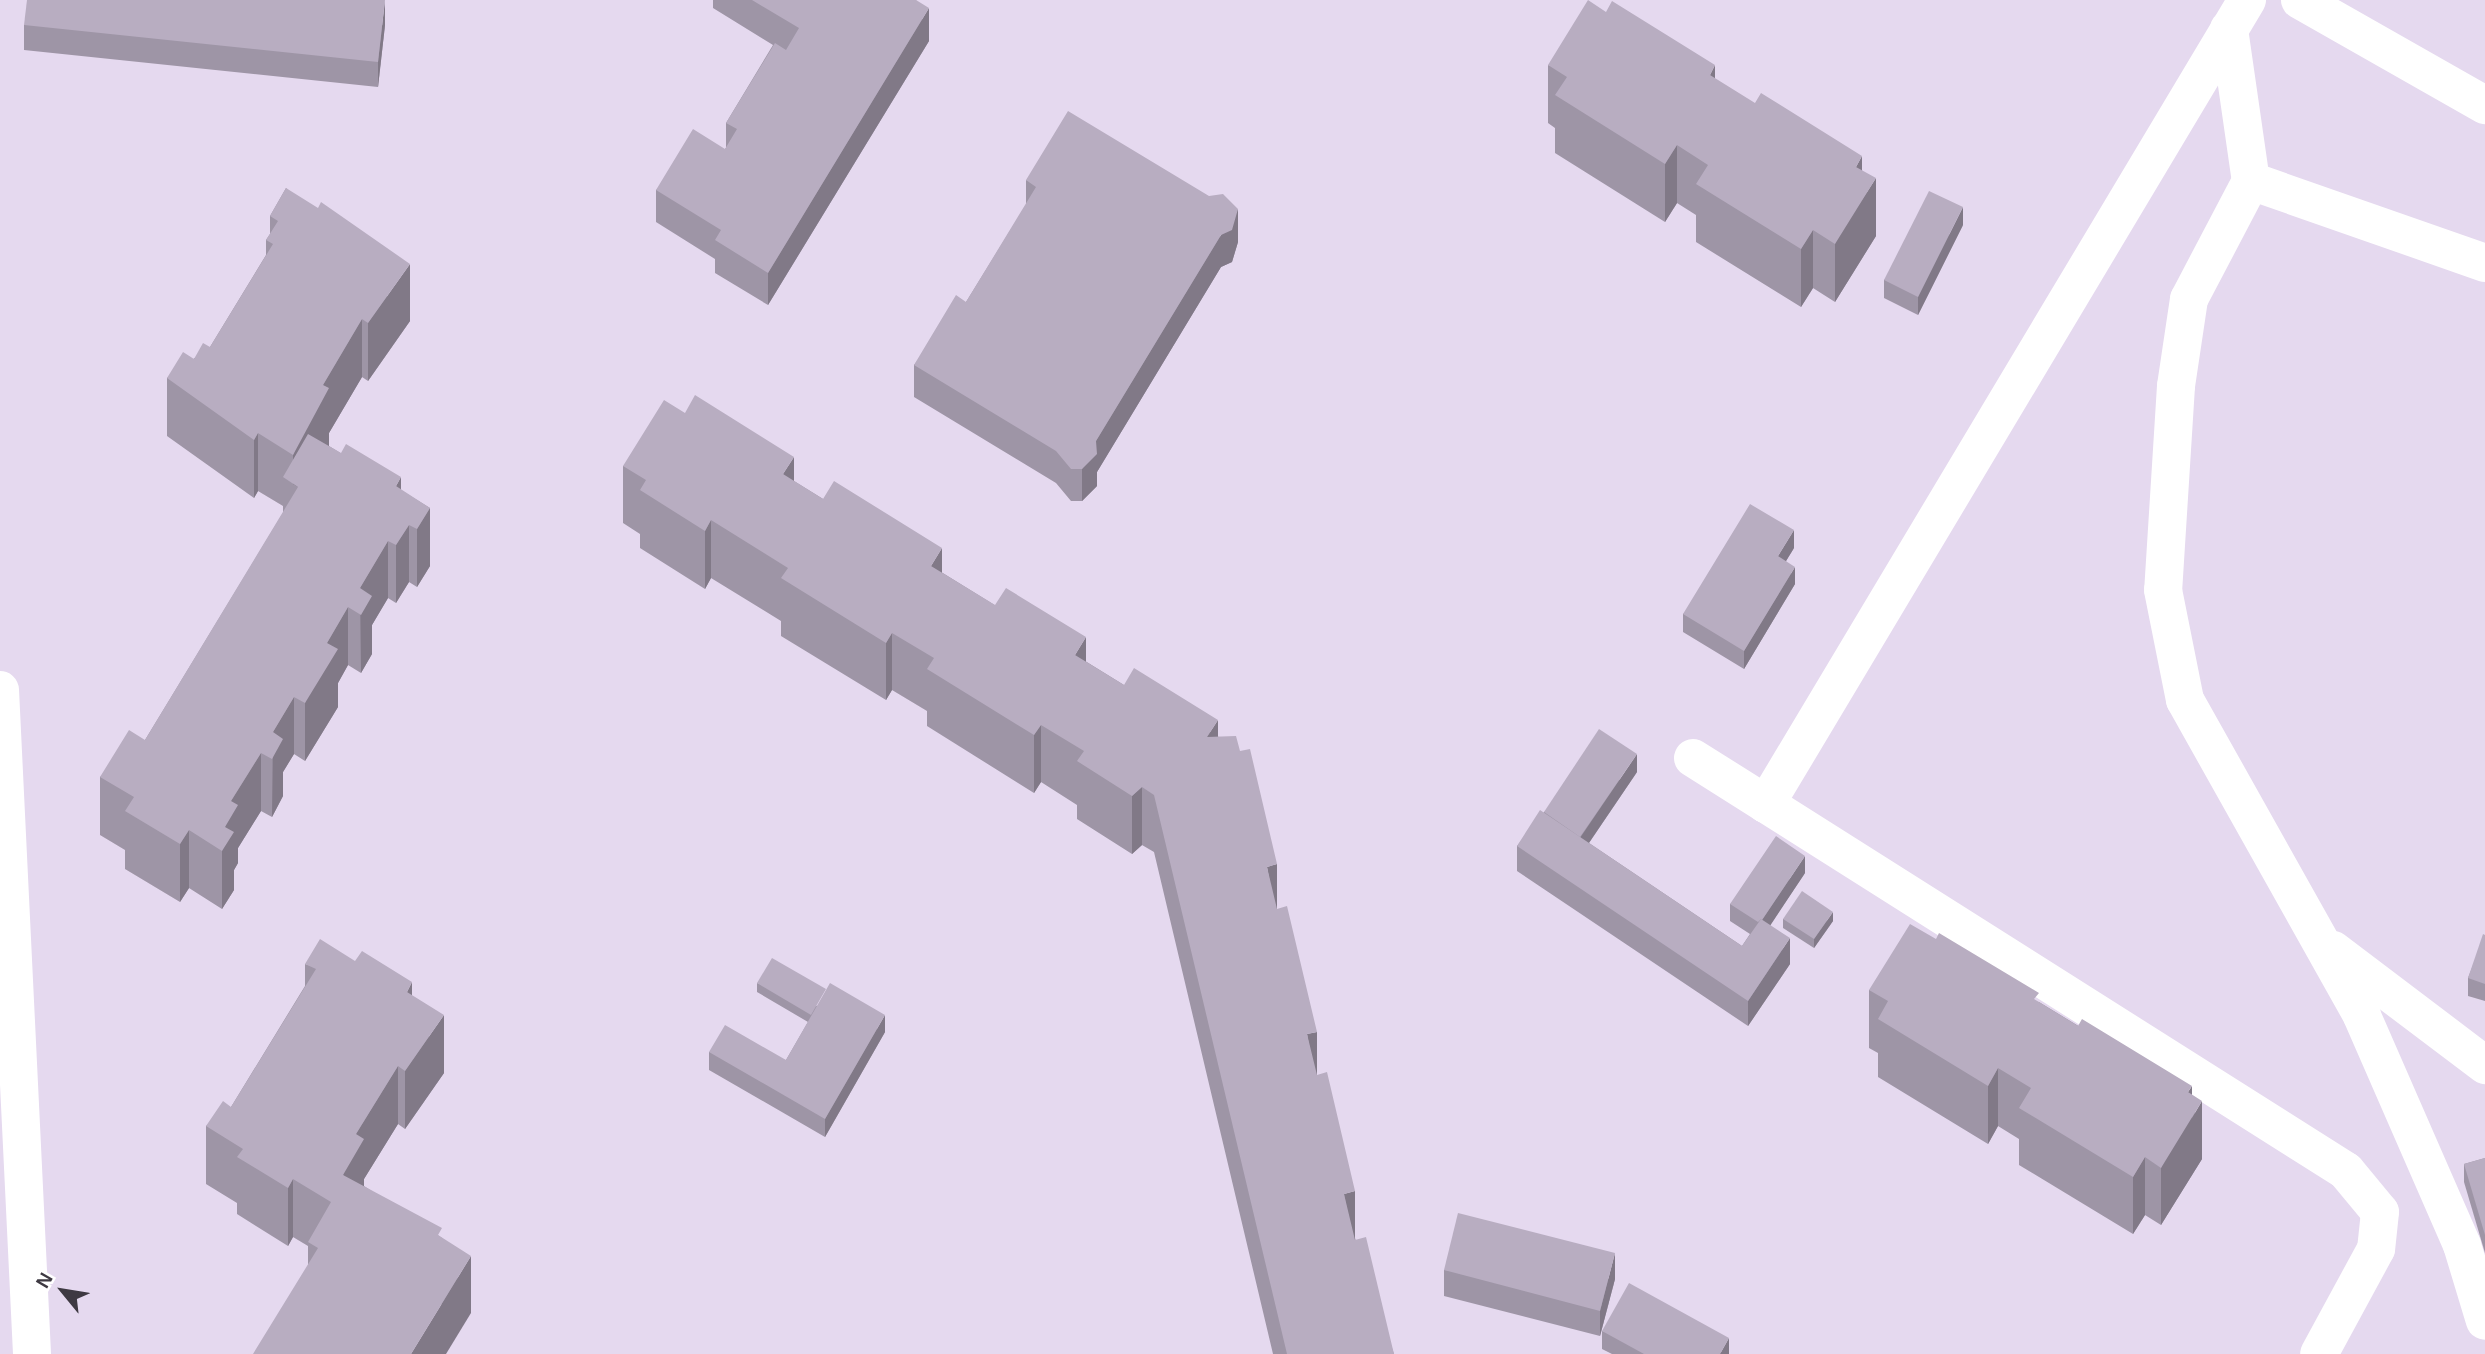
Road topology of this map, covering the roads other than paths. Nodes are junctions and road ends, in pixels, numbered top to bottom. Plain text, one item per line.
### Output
1 (2300, 0) edge
2 (2238, 14) edge
3 (2485, 105) edge
4 (2251, 181) junction
5 (2485, 263) edge
6 (0, 690) edge
7 (1693, 758) dead end
8 (1766, 804) junction
9 (2319, 939) junction
10 (2485, 1065) edge
11 (2485, 1321) edge
12 (32, 1354) edge
13 (2319, 1354) edge

1 - 3 street
2 - 4 street
2 - 8 street
4 - 5 street
4 - 9 street
6 - 12 street
7 - 8 street
8 - 13 street
9 - 10 street
9 - 11 street

